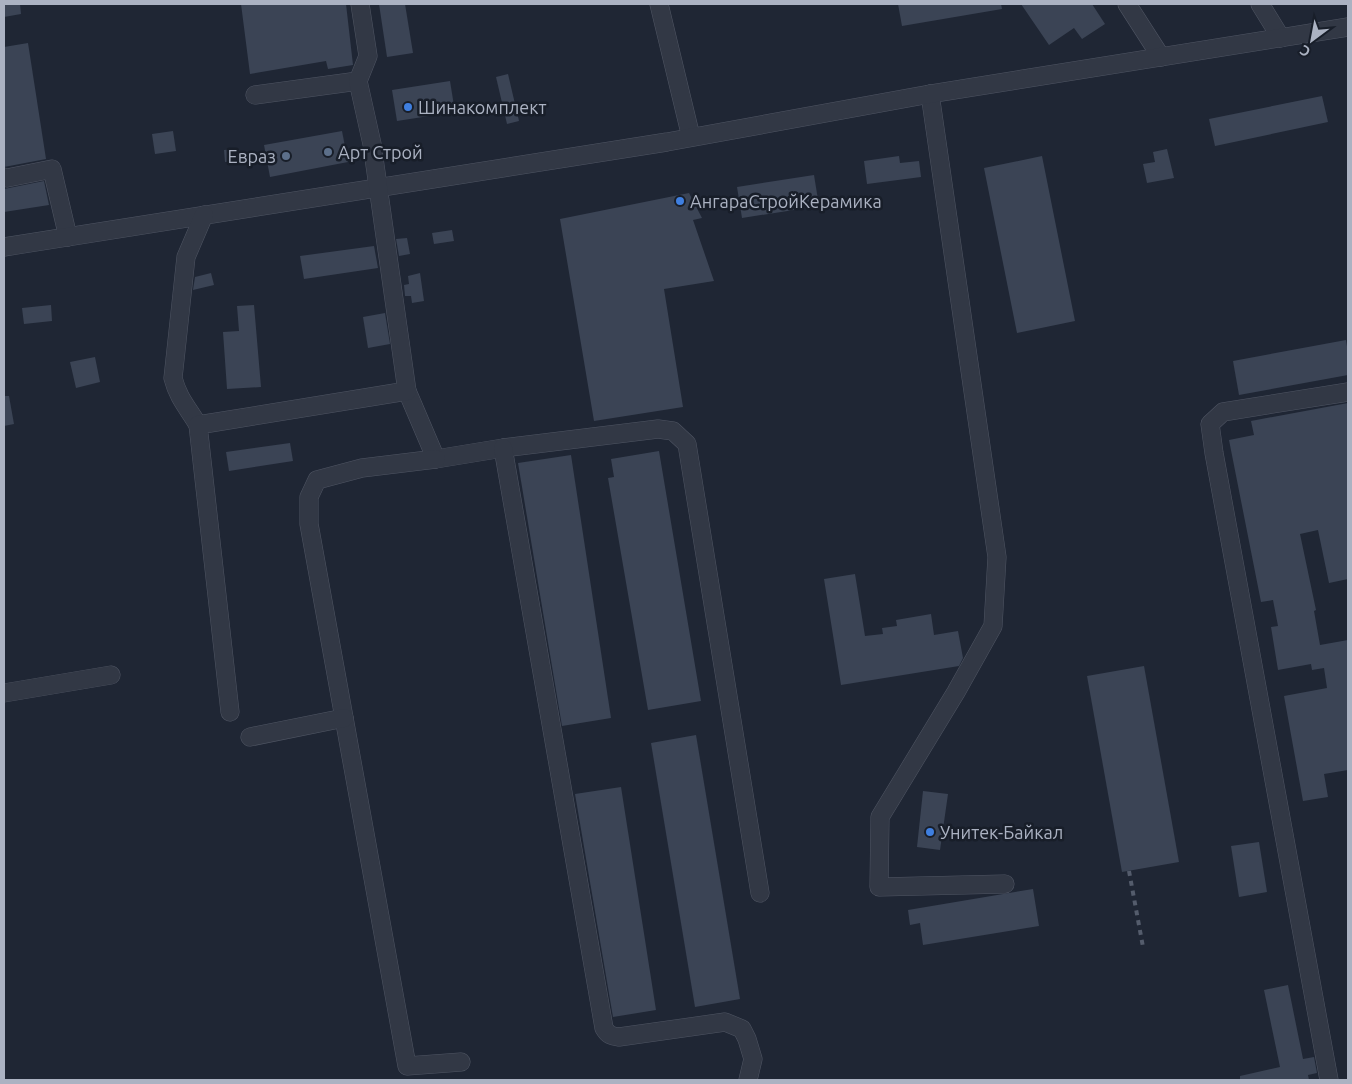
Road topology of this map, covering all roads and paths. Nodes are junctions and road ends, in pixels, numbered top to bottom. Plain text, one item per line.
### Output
1 (360, 4) edge
2 (659, 4) edge
3 (1127, 4) edge
4 (1260, 4) edge
5 (1348, 27) edge
6 (1281, 38) junction
7 (1161, 57) junction
8 (358, 80) junction
9 (930, 94) junction
10 (255, 95) dead end
11 (691, 138) junction
12 (4, 177) edge
13 (379, 188) junction
14 (204, 215) junction
15 (68, 237) junction
16 (4, 247) edge
17 (407, 391) junction
18 (1348, 392) edge
19 (198, 425) junction
20 (503, 448) junction
21 (436, 459) junction
22 (111, 676) dead end
23 (4, 693) edge
24 (230, 712) dead end
25 (344, 718) junction
26 (250, 737) dead end
27 (1005, 884) dead end
28 (760, 893) dead end
29 (461, 1062) dead end
30 (748, 1080) edge
31 (1330, 1080) edge

1 - 8 street
2 - 11 street
3 - 7 street
4 - 6 street
5 - 6 street
6 - 7 street
7 - 9 street
8 - 10 street
8 - 13 street
9 - 11 street
9 - 27 street
11 - 13 street
12 - 15 street
13 - 14 street
13 - 17 street
14 - 15 street
14 - 19 street
15 - 16 street
17 - 19 street
17 - 21 street
18 - 31 street
19 - 24 street
20 - 21 street
20 - 28 street
20 - 30 street
21 - 25 street
22 - 23 street
25 - 26 street
25 - 29 street

